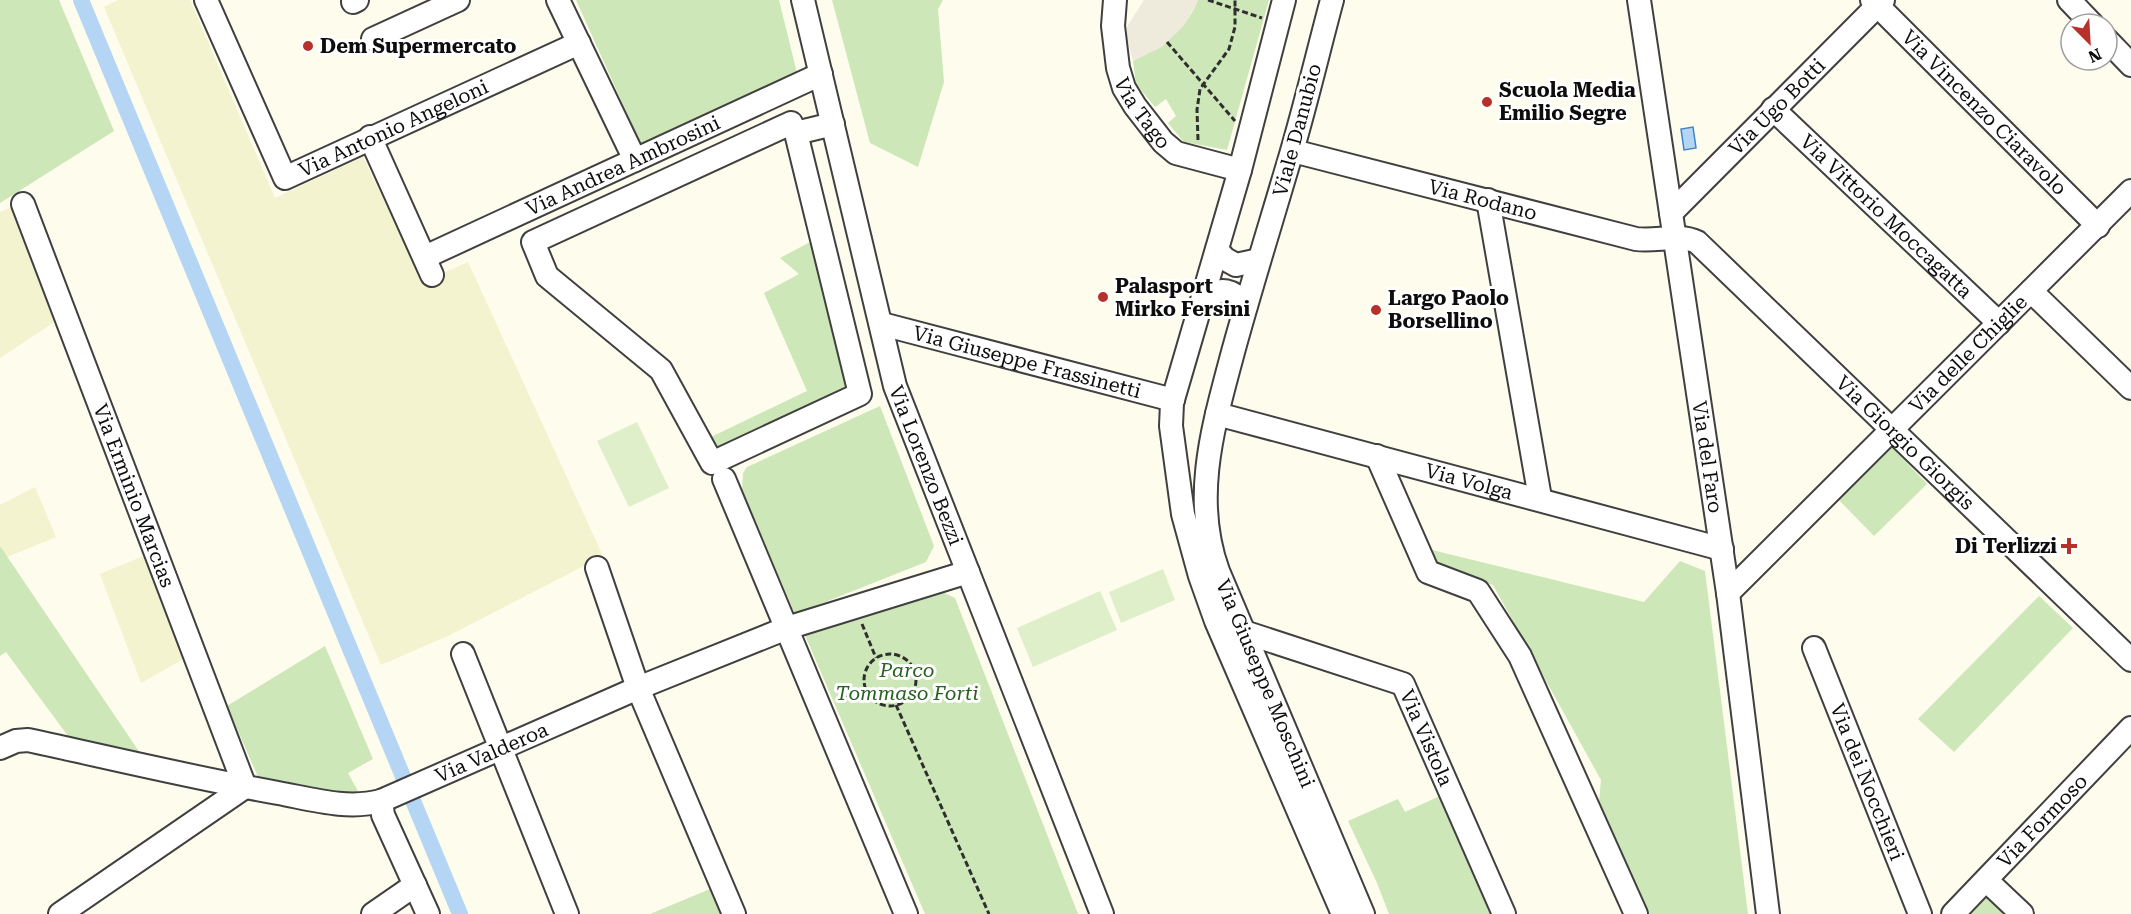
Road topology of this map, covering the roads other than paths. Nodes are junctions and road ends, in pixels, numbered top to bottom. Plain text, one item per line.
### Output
1 (206, 0) edge
2 (458, 0) edge
3 (558, 0) edge
4 (803, 0) edge
5 (1115, 0) edge
6 (1284, 0) edge
7 (1332, 0) edge
8 (1639, 0) edge
9 (2069, 0) edge
10 (1877, 2) edge
11 (2080, 12) edge
12 (373, 39) dead end
13 (579, 43) junction
14 (2119, 52) edge
15 (2131, 64) edge
16 (821, 74) junction
17 (1773, 109) junction
18 (833, 123) junction
19 (796, 133) junction
20 (370, 137) junction
21 (1293, 151) junction
22 (635, 160) junction
23 (1240, 170) junction
24 (2131, 191) edge
25 (1488, 200) junction
26 (23, 204) dead end
27 (1671, 213) junction
28 (2098, 226) junction
29 (1675, 238) junction
30 (1217, 250) junction
31 (1260, 260) junction
32 (2031, 291) junction
33 (1203, 297) junction
34 (1246, 305) junction
35 (1999, 323) junction
36 (882, 324) junction
37 (2131, 388) edge
38 (1173, 400) junction
39 (1217, 414) junction
40 (1892, 429) junction
41 (1210, 446) junction
42 (1173, 449) junction
43 (1377, 456) junction
44 (724, 479) dead end
45 (1540, 498) junction
46 (1722, 549) junction
47 (597, 568) dead end
48 (968, 572) junction
49 (1728, 593) junction
50 (787, 628) junction
51 (1244, 632) junction
52 (1814, 648) dead end
53 (463, 654) dead end
54 (2131, 660) edge
55 (638, 688) junction
56 (2131, 728) edge
57 (0, 748) edge
58 (501, 749) junction
59 (245, 787) junction
60 (388, 798) junction
61 (1986, 880) junction
62 (415, 885) junction
63 (60, 914) edge
64 (373, 914) edge
65 (428, 914) edge
66 (567, 914) edge
67 (734, 914) edge
68 (906, 914) edge
69 (1102, 914) edge
70 (1343, 914) edge
71 (1363, 914) edge
72 (1504, 914) edge
73 (1636, 914) edge
74 (1768, 914) edge
75 (1920, 914) edge
76 (1953, 914) edge
77 (2022, 914) edge

1 - 20 street, Via Antonio Angeloni
2 - 12 street
3 - 13 street
4 - 16 street, Via Lorenzo Bezzi
5 - 23 street, Via Tago
6 - 23 street
7 - 21 street, Viale Danubio
8 - 27 street, Via del Faro
9 - 11 street
10 - 17 street, Via Ugo Botti
10 - 28 street, Via Vincenzo Ciaravolo
13 - 20 street, Via Antonio Angeloni
13 - 22 street
14 - 15 street
16 - 18 street, Via Lorenzo Bezzi
16 - 22 street, Via Andrea Ambrosini
17 - 27 street, Via Ugo Botti
17 - 35 street, Via Vittorio Moccagatta
18 - 19 street
18 - 36 street, Via Lorenzo Bezzi
19 - 19 street
20 - 22 street, Via Andrea Ambrosini
21 - 25 street, Via Rodano
21 - 31 street, Viale Danubio
23 - 30 street
24 - 28 street, Via delle Chiglie
25 - 29 street, Via Rodano
25 - 45 street
26 - 59 street, Via Erminio Marcias
27 - 29 street, Via del Faro
28 - 32 street, Via delle Chiglie
29 - 40 street, Via Giorgio Giorgis
29 - 46 street, Via del Faro
30 - 31 street
30 - 33 street
31 - 34 street, Viale Danubio
32 - 35 street, Via delle Chiglie
32 - 37 street
33 - 34 street
33 - 38 street
34 - 39 street, Viale Danubio
35 - 40 street, Via delle Chiglie
36 - 38 street, Via Giuseppe Frassinetti
36 - 48 street, Via Lorenzo Bezzi
38 - 42 street
39 - 41 street, Viale Danubio
39 - 43 street, Via Volga
40 - 49 street, Via delle Chiglie
40 - 54 street, Via Giorgio Giorgis
41 - 42 street
41 - 51 street, Via Giuseppe Moschini
42 - 70 street, Via Giuseppe Moschini
43 - 45 street, Via Volga
43 - 73 street
44 - 50 street
45 - 46 street, Via Volga
46 - 49 street, Via del Faro
47 - 55 street
48 - 50 street, Via Valderoa
48 - 69 street, Via Lorenzo Bezzi
49 - 74 street, Via del Faro
50 - 55 street, Via Valderoa
50 - 68 street
51 - 71 street, Via Giuseppe Moschini
51 - 72 street, Via Vistola
52 - 75 street, Via dei Nocchieri
53 - 58 street
55 - 58 street, Via Valderoa
55 - 67 street
56 - 61 street, Via Formoso
57 - 59 street, Via Valderoa
58 - 60 street, Via Valderoa
58 - 66 street
59 - 60 street, Via Valderoa
59 - 63 street
60 - 62 street
61 - 76 street, Via Formoso
61 - 77 street
62 - 64 street
62 - 65 street

